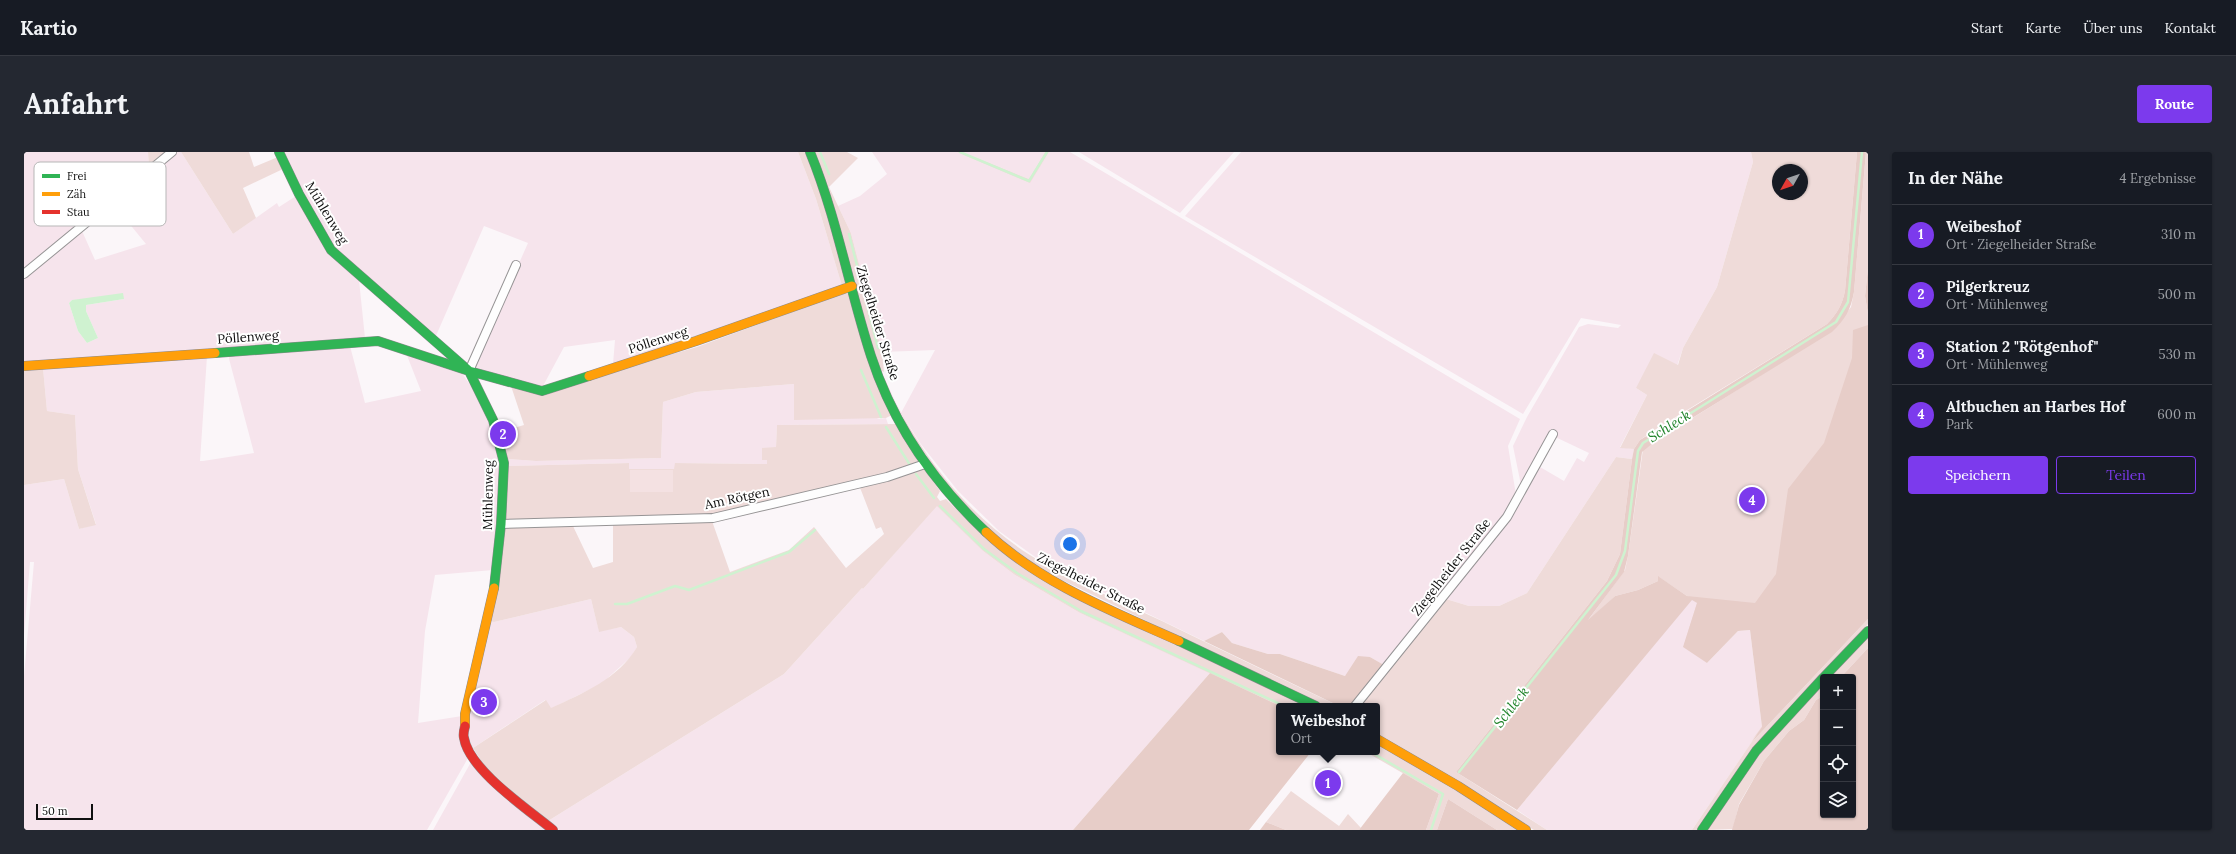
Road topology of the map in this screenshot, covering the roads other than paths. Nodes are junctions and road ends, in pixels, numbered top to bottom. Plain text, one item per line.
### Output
1 (172, 152) edge
2 (279, 152) edge
3 (810, 152) edge
4 (160, 162) edge
5 (82, 226) edge
6 (516, 265) dead end
7 (24, 274) edge
8 (852, 286) junction
9 (24, 366) edge
10 (469, 371) junction
11 (1553, 434) dead end
12 (925, 464) junction
13 (501, 524) junction
14 (1868, 631) edge
15 (1828, 674) edge
16 (1820, 682) edge
17 (1310, 703) edge
18 (1357, 703) edge
19 (1380, 741) edge
20 (553, 830) edge
21 (1526, 830) edge
22 (1702, 830) edge

1 - 4 street
2 - 10 street, Mühlenweg
3 - 8 street, Ziegelheider Straße
5 - 7 street
6 - 10 street
8 - 10 street, Pöllenweg
8 - 12 street, Ziegelheider Straße
9 - 10 street, Pöllenweg
10 - 13 street, Mühlenweg
11 - 18 street, Ziegelheider Straße
12 - 13 street, Am Rötgen
12 - 17 street, Ziegelheider Straße
13 - 20 street, Mühlenweg
14 - 15 street
16 - 22 street
19 - 21 street

